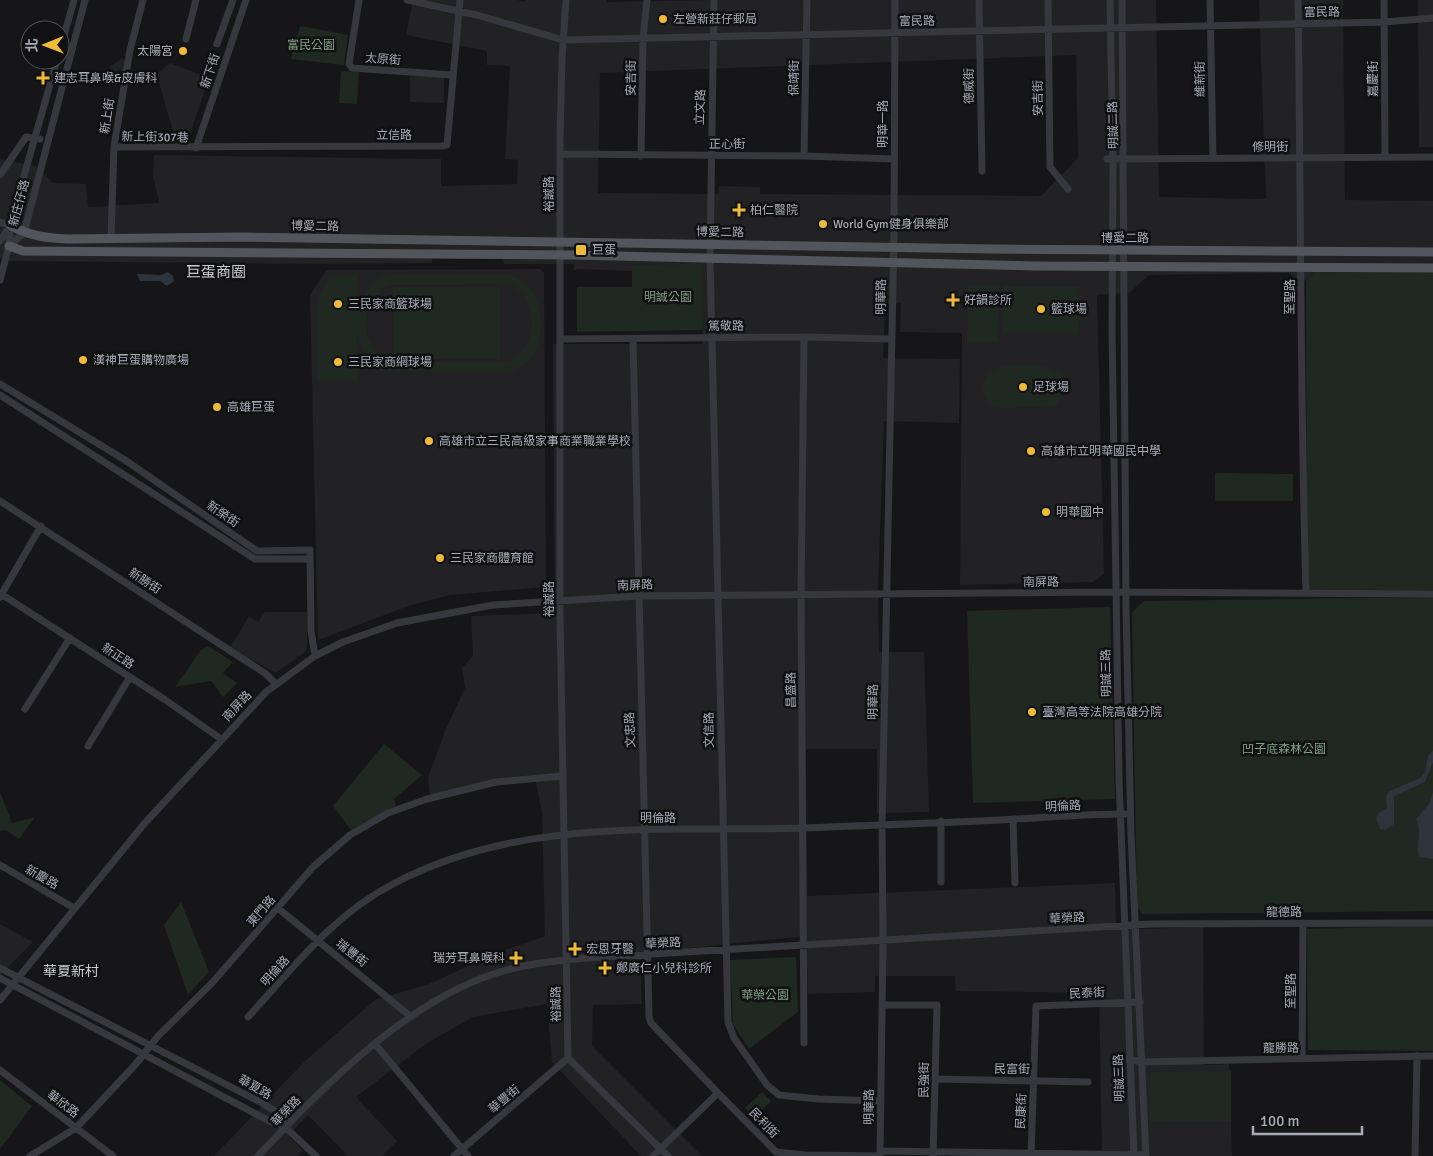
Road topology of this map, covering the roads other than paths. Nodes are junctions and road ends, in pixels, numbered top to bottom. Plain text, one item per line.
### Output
1 (74, 0) edge
2 (85, 0) edge
3 (143, 0) edge
4 (196, 0) edge
5 (233, 0) edge
6 (246, 0) edge
7 (358, 0) edge
8 (407, 0) edge
9 (460, 0) edge
10 (566, 0) edge
11 (647, 0) edge
12 (714, 0) edge
13 (808, 0) edge
14 (895, 0) edge
15 (979, 0) edge
16 (1048, 0) edge
17 (1110, 0) edge
18 (1122, 0) edge
19 (1210, 0) edge
20 (1298, 0) edge
21 (1384, 0) edge
22 (459, 12) junction
23 (1433, 18) edge
24 (68, 20) edge
25 (1384, 22) junction
26 (1298, 24) junction
27 (1210, 25) junction
28 (1110, 27) junction
29 (1123, 27) junction
30 (1048, 29) junction
31 (979, 30) junction
32 (894, 32) junction
33 (807, 34) junction
34 (714, 36) junction
35 (643, 38) junction
36 (186, 39) dead end
37 (563, 40) junction
38 (217, 44) dead end
39 (54, 70) edge
40 (452, 75) junction
41 (36, 139) junction
42 (47, 141) junction
43 (114, 147) junction
44 (196, 148) junction
45 (560, 154) junction
46 (710, 155) junction
47 (641, 156) junction
48 (804, 156) junction
49 (1433, 157) edge
50 (1213, 158) junction
51 (1301, 158) junction
52 (1385, 158) junction
53 (894, 159) junction
54 (1110, 159) junction
55 (1125, 159) junction
56 (982, 171) dead end
57 (0, 175) edge
58 (1068, 189) dead end
59 (0, 222) edge
60 (10, 225) junction
61 (24, 233) junction
62 (111, 238) junction
63 (0, 242) edge
64 (561, 242) junction
65 (710, 244) junction
66 (9, 246) junction
67 (893, 248) junction
68 (1112, 250) junction
69 (1126, 250) junction
70 (1302, 250) junction
71 (1433, 252) edge
72 (560, 254) junction
73 (710, 258) junction
74 (893, 263) junction
75 (1301, 266) junction
76 (1112, 267) junction
77 (1125, 267) junction
78 (1433, 268) edge
79 (0, 280) edge
80 (804, 337) junction
81 (711, 338) junction
82 (560, 339) junction
83 (633, 339) junction
84 (891, 339) junction
85 (0, 384) edge
86 (0, 395) edge
87 (125, 460) junction
88 (120, 470) junction
89 (0, 501) edge
90 (41, 526) junction
91 (310, 559) junction
92 (1116, 592) junction
93 (1125, 592) junction
94 (1306, 593) junction
95 (886, 594) junction
96 (1433, 594) edge
97 (1, 596) edge
98 (638, 596) junction
99 (717, 596) junction
100 (801, 596) junction
101 (560, 601) junction
102 (1116, 636) junction
103 (1126, 636) junction
104 (70, 638) junction
105 (314, 656) junction
106 (130, 677) junction
107 (275, 683) junction
108 (25, 709) dead end
109 (221, 739) junction
110 (88, 746) dead end
111 (562, 776) junction
112 (1120, 814) junction
113 (1130, 814) junction
114 (1013, 819) junction
115 (941, 821) junction
116 (882, 825) junction
117 (804, 828) junction
118 (644, 829) junction
119 (723, 829) junction
120 (564, 833) junction
121 (0, 866) edge
122 (941, 882) dead end
123 (1015, 883) dead end
124 (74, 908) junction
125 (279, 909) junction
126 (1303, 923) junction
127 (1433, 923) edge
128 (1134, 925) junction
129 (1124, 926) junction
130 (318, 940) junction
131 (883, 941) junction
132 (805, 945) junction
133 (726, 950) junction
134 (649, 955) junction
135 (567, 960) junction
136 (0, 968) edge
137 (0, 978) edge
138 (19, 978) junction
139 (13, 985) junction
140 (0, 1000) edge
141 (1140, 1002) junction
142 (1128, 1003) junction
143 (882, 1005) junction
144 (1036, 1006) joint
145 (410, 1016) junction
146 (248, 1017) dead end
147 (804, 1043) dead end
148 (376, 1045) junction
149 (149, 1046) junction
150 (144, 1053) junction
151 (1417, 1056) junction
152 (1433, 1056) edge
153 (568, 1058) junction
154 (1130, 1058) junction
155 (1302, 1059) junction
156 (1142, 1062) junction
157 (0, 1070) edge
158 (935, 1079) junction
159 (1033, 1081) junction
160 (1088, 1082) dead end
161 (718, 1093) junction
162 (880, 1101) junction
163 (285, 1127) junction
164 (76, 1128) junction
165 (463, 1149) junction
166 (661, 1149) junction
167 (880, 1154) edge
168 (934, 1154) edge
169 (1031, 1154) edge
170 (1097, 1155) edge
171 (1134, 1155) edge
172 (1146, 1155) edge
173 (30, 1156) edge
174 (113, 1156) edge
175 (258, 1156) edge
176 (316, 1156) edge
177 (454, 1156) edge
178 (468, 1156) edge
179 (653, 1156) edge
180 (668, 1156) edge
181 (1415, 1156) edge

1 - 24 street
2 - 42 street, 新庄仔路
3 - 43 street, 新上街
4 - 36 street
5 - 38 street, 新下街
6 - 44 street, 新下街
7 - 40 street, 太原街
8 - 22 street, 富民路
9 - 22 street, 立信路
10 - 37 street, 裕誠路
11 - 35 street, 安吉街
12 - 34 street, 立文路
13 - 33 street, 保靖街
14 - 32 street, 明華一路
15 - 31 street, 德威街
16 - 30 street, 安吉街
17 - 28 street, 明誠二路
18 - 29 street, 明誠二路
19 - 27 street, 維新街
20 - 26 street, 至聖路
21 - 25 street, 嘉慶街
22 - 37 street, 富民路
22 - 40 street, 立信路
23 - 25 street, 富民路
25 - 26 street, 富民路
25 - 52 street, 嘉慶街
26 - 27 street, 富民路
26 - 51 street, 至聖路
27 - 29 street, 富民路
27 - 50 street, 維新街
28 - 29 street, 富民路
28 - 30 street, 富民路
28 - 54 street, 明誠二路
29 - 55 street, 明誠二路
30 - 31 street, 富民路
30 - 58 street, 安吉街
31 - 32 street, 富民路
31 - 56 street, 德威街
32 - 33 street, 富民路
32 - 53 street, 明華一路
33 - 34 street, 富民路
33 - 48 street, 保靖街
34 - 35 street, 富民路
34 - 46 street, 立文路
35 - 37 street, 富民路
35 - 47 street, 安吉街
37 - 45 street, 裕誠路
39 - 41 street, 新庄仔路
40 - 44 street, 立信路
41 - 42 street
41 - 57 street, 新庄仔路
41 - 60 street, 新庄仔路
42 - 61 street, 新庄仔路
43 - 44 street, 新上街307巷
43 - 62 street, 新上街
45 - 47 street, 正心街
45 - 64 street, 裕誠路
46 - 47 street, 正心街
46 - 48 street, 正心街
46 - 65 street, 立文路
48 - 53 street, 正心街
49 - 52 street, 修明街
50 - 51 street, 修明街
50 - 55 street, 修明街
51 - 52 street, 修明街
51 - 70 street, 至聖路
53 - 67 street, 明華一路
54 - 55 street, 修明街
54 - 68 street, 明誠二路
55 - 69 street, 明誠二路
59 - 60 street
60 - 61 main road, 博愛二路
60 - 63 street
60 - 66 street, 新庄仔路
61 - 62 main road, 博愛二路
61 - 66 street, 新庄仔路
62 - 64 main road, 博愛二路
63 - 66 street
64 - 65 main road, 博愛二路
64 - 72 street, 裕誠路
65 - 67 main road, 博愛二路
65 - 73 street, 文信路
66 - 72 main road, 博愛二路
66 - 79 street
67 - 68 main road, 博愛二路
67 - 74 street, 明華路
68 - 69 main road, 博愛二路
68 - 76 street, 明誠三路
69 - 70 main road, 博愛二路
69 - 77 street, 明誠三路
70 - 71 main road, 博愛二路
70 - 75 street, 至聖路
72 - 73 main road, 博愛二路
72 - 82 street, 裕誠路
73 - 74 main road, 博愛二路
73 - 81 street, 文信路
74 - 76 main road, 博愛二路
74 - 84 street, 明華路
75 - 77 main road, 博愛二路
75 - 78 main road, 博愛二路
75 - 94 street, 至聖路
76 - 77 main road, 博愛二路
76 - 92 street, 明誠三路
77 - 93 street, 明誠三路
80 - 81 street, 篤敬路
80 - 84 street, 篤敬路
80 - 100 street, 昌盛路
81 - 83 street, 篤敬路
81 - 99 street, 文信路
82 - 83 street, 篤敬路
82 - 101 street, 裕誠路
83 - 98 street, 文忠路
84 - 95 street, 明華路
85 - 87 street, 新榮街
86 - 88 street, 新榮街
87 - 88 street
87 - 91 street, 新榮街
88 - 91 street, 新榮街
89 - 90 street, 新勝街
90 - 97 street
90 - 107 street, 新勝街
91 - 105 street, 新榮街
92 - 93 street, 南屏路
92 - 95 street, 南屏路
92 - 102 street, 明誠三路
93 - 94 street, 南屏路
93 - 103 street, 明誠三路
94 - 96 street, 南屏路
95 - 100 street, 南屏路
95 - 116 street, 明華路
97 - 104 street, 新正路
98 - 99 street, 南屏路
98 - 101 street, 南屏路
98 - 118 street, 文忠路
99 - 100 street, 南屏路
99 - 119 street, 文信路
100 - 117 street, 昌盛路
101 - 105 street, 南屏路
101 - 111 street, 裕誠路
102 - 103 street
102 - 112 street, 明誠三路
103 - 113 street, 明誠三路
104 - 106 street, 新正路
104 - 108 street
105 - 107 street, 南屏路
106 - 109 street, 新正路
106 - 110 street
107 - 109 street, 南屏路
109 - 124 street, 南屏路
111 - 120 street, 裕誠路
111 - 125 street, 東門路
112 - 113 street, 明倫路
112 - 114 street, 明倫路
112 - 129 street, 明誠三路
113 - 128 street, 明誠三路
114 - 115 street, 明倫路
114 - 123 street
115 - 116 street, 明倫路
115 - 122 street
116 - 117 street, 明倫路
116 - 131 street, 明華路
117 - 119 street, 明倫路
117 - 132 street, 昌盛路
118 - 119 street, 明倫路
118 - 120 street, 明倫路
118 - 134 street, 文忠路
119 - 133 street, 文信路
120 - 130 street, 明倫路
120 - 135 street, 裕誠路
121 - 124 street, 新慶路
124 - 138 street, 南屏路
125 - 130 street, 瑞豐街
125 - 149 street, 東門路
126 - 127 street, 龍德路
126 - 128 street, 龍德路
126 - 155 street, 至聖路
128 - 129 street, 華榮路
128 - 141 street, 明誠三路
129 - 131 street, 華榮路
129 - 142 street, 明誠三路
130 - 145 street, 瑞豐街
130 - 146 street, 明倫路
131 - 132 street, 華榮路
131 - 143 street, 明華路
132 - 133 street, 華榮路
132 - 147 street, 昌盛路
133 - 134 street, 華榮路
133 - 162 street, 文信路
134 - 135 street, 華榮路
134 - 161 street, 文忠路
135 - 145 street, 華榮路
135 - 153 street, 裕誠路
136 - 138 street, 華夏路
137 - 139 street, 華夏路
138 - 139 street, 南屏路
138 - 149 street, 華夏路
139 - 140 street, 南屏路
139 - 150 street, 華夏路
141 - 142 street, 民泰街
141 - 156 street, 明誠三路
142 - 144 street, 民泰街
142 - 154 street, 明誠三路
143 - 158 street, 民強街
143 - 162 street, 明華路
144 - 159 street, 民康街
145 - 148 street, 華榮路
148 - 163 street, 華榮路
148 - 165 street
149 - 150 street, 東門路
149 - 163 street, 華夏路
150 - 163 street, 華夏路
150 - 164 street, 東門路
151 - 152 street, 龍勝路
151 - 155 street, 龍勝路
151 - 181 street
153 - 165 street, 華豐街
153 - 166 street
154 - 156 street, 龍勝路
154 - 171 street, 明誠三路
155 - 156 street, 龍勝路
156 - 172 street, 明誠三路
157 - 164 street, 華欣路
158 - 159 street, 民富街
158 - 168 street, 民強街
159 - 160 street, 民富街
159 - 169 street, 民康街
161 - 166 street
161 - 167 street, 民利街
162 - 167 street, 明華路
163 - 175 street, 華榮路
163 - 176 street
164 - 173 street, 東門路
164 - 174 street, 華欣路
165 - 177 street, 華豐街
165 - 178 street
166 - 179 street
166 - 180 street
167 - 168 street, 民利街
168 - 169 street, 民利街
169 - 170 street, 民利街
170 - 171 street, 民利街
171 - 172 street, 民利街

